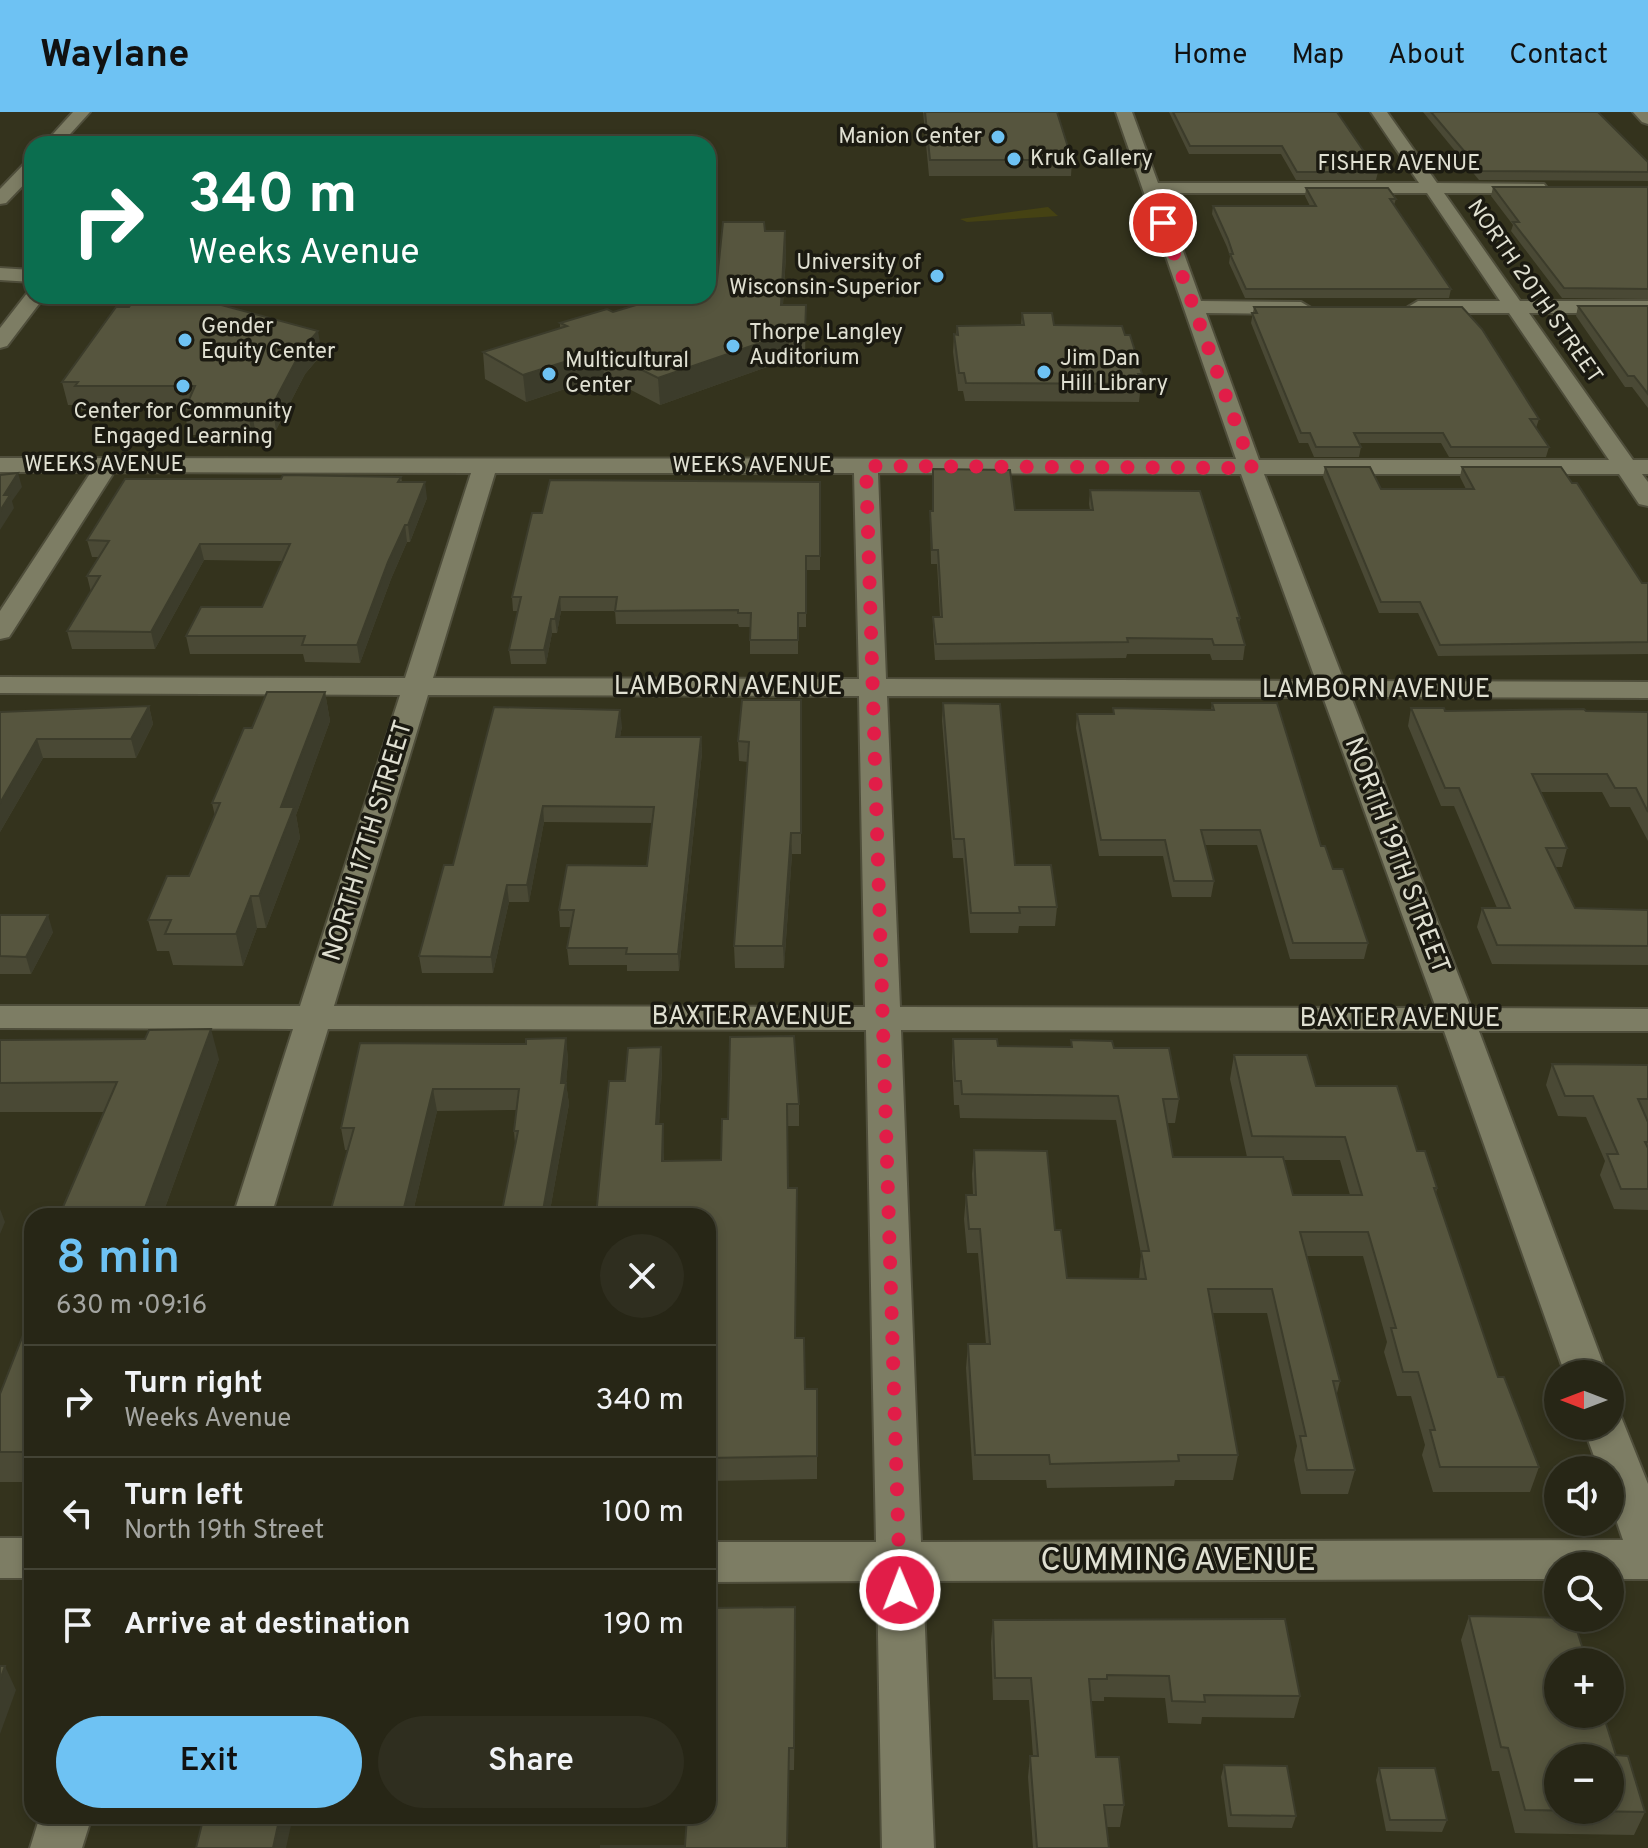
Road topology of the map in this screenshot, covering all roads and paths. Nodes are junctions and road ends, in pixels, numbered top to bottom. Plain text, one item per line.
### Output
1 (82, 112) edge
2 (1124, 112) edge
3 (1379, 112) edge
4 (1641, 112) edge
5 (1648, 119) edge
6 (60, 136) edge
7 (24, 174) edge
8 (1151, 188) junction
9 (1433, 188) junction
10 (1559, 188) edge
11 (0, 199) edge
12 (0, 274) edge
13 (24, 276) edge
14 (29, 304) edge
15 (1194, 307) junction
16 (1515, 307) junction
17 (1648, 307) edge
18 (1323, 308) edge
19 (1395, 308) edge
20 (0, 342) edge
21 (0, 465) edge
22 (107, 465) junction
23 (485, 466) junction
24 (866, 466) junction
25 (1637, 467) edge
26 (1252, 468) junction
27 (1648, 499) edge
28 (0, 631) edge
29 (0, 685) edge
30 (417, 686) junction
31 (873, 688) junction
32 (1332, 690) junction
33 (1648, 690) edge
34 (314, 1016) junction
35 (0, 1017) edge
36 (883, 1017) junction
37 (1458, 1019) junction
38 (1648, 1020) edge
39 (254, 1208) edge
40 (1581, 1360) edge
41 (1610, 1440) edge
42 (1648, 1546) edge
43 (0, 1558) edge
44 (24, 1558) edge
45 (1648, 1559) edge
46 (716, 1562) edge
47 (900, 1563) junction
48 (64, 1824) edge
49 (56, 1848) edge
50 (908, 1848) edge

1 - 6 street
2 - 8 street, NORTH 19TH STREET
3 - 9 street, NORTH 20TH STREET
4 - 5 street
7 - 11 street
8 - 9 street, FISHER AVENUE
8 - 15 street, NORTH 19TH STREET
9 - 10 street, FISHER AVENUE
9 - 16 street, NORTH 20TH STREET
12 - 13 street
14 - 20 street
15 - 18 street
15 - 26 street, NORTH 19TH STREET
16 - 17 street
16 - 19 street
16 - 25 street, NORTH 20TH STREET
21 - 22 street, WEEKS AVENUE
22 - 23 street, WEEKS AVENUE
22 - 28 street
23 - 24 street, WEEKS AVENUE
23 - 30 street, NORTH 17TH STREET
24 - 26 street, WEEKS AVENUE
24 - 31 street
25 - 26 street, WEEKS AVENUE
25 - 27 street, NORTH 20TH STREET
26 - 32 street, NORTH 19TH STREET
29 - 30 street, LAMBORN AVENUE
30 - 31 street, LAMBORN AVENUE
30 - 34 street, NORTH 17TH STREET
31 - 32 street, LAMBORN AVENUE
31 - 36 street
32 - 33 street, LAMBORN AVENUE
32 - 37 street, NORTH 19TH STREET
34 - 35 street, BAXTER AVENUE
34 - 36 street, BAXTER AVENUE
34 - 39 street, NORTH 17TH STREET
36 - 37 street, BAXTER AVENUE
36 - 47 street
37 - 38 street, BAXTER AVENUE
37 - 40 street, NORTH 19TH STREET
41 - 42 street
43 - 44 street
45 - 47 street, CUMMING AVENUE
46 - 47 street, CUMMING AVENUE
47 - 50 street
48 - 49 street

